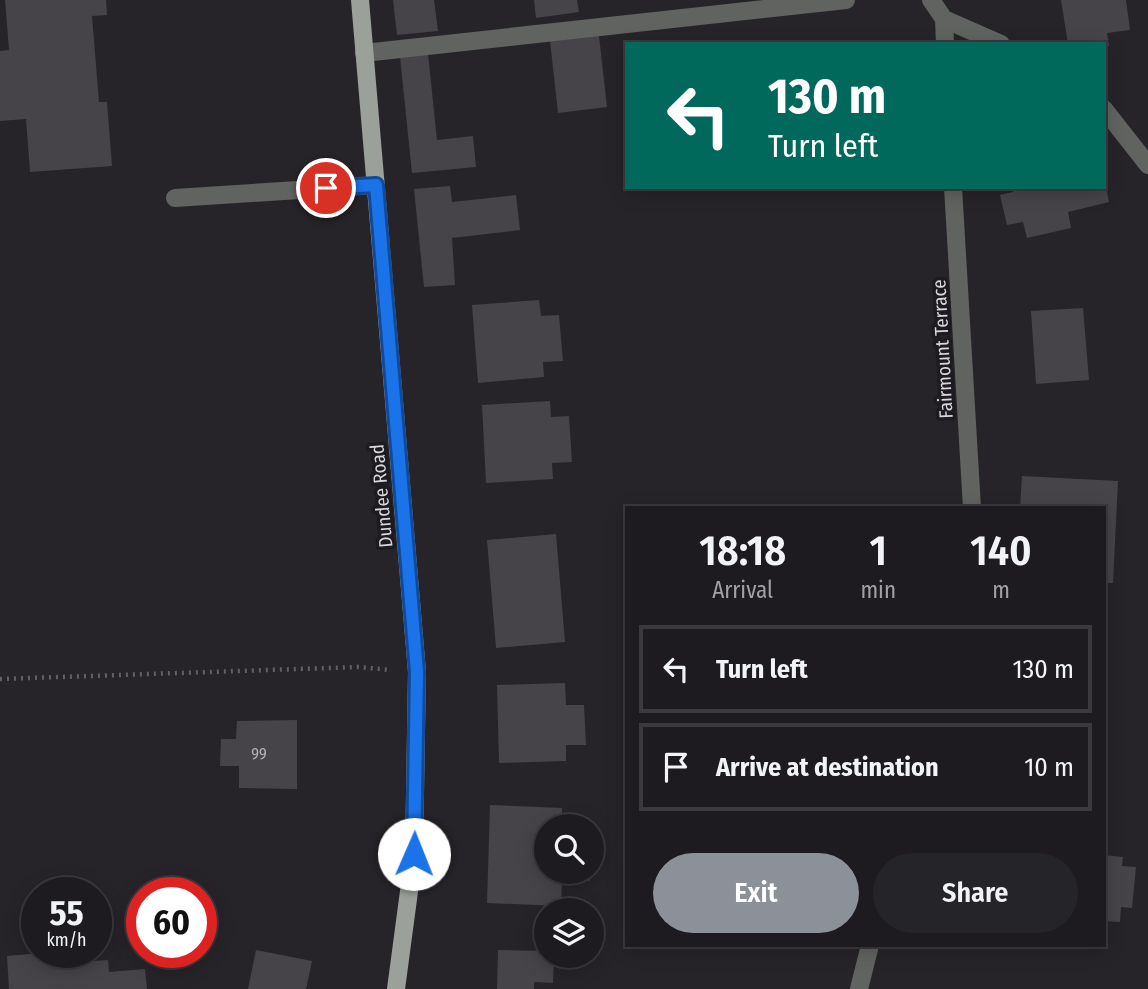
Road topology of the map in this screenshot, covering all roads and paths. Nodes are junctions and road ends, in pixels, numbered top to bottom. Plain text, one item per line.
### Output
1 (360, 0) edge
2 (846, 0) edge
3 (931, 0) edge
4 (944, 19) junction
5 (945, 42) edge
6 (996, 42) edge
7 (364, 53) junction
8 (1106, 112) edge
9 (1148, 165) edge
10 (376, 185) junction
11 (953, 189) edge
12 (175, 198) dead end
13 (972, 506) edge
14 (417, 672) junction
15 (0, 679) edge
16 (870, 947) edge
17 (396, 989) edge
18 (859, 989) edge

1 - 7 main road, Dundee Road
2 - 7 street
3 - 4 street
4 - 5 street
4 - 6 street
7 - 10 main road, Dundee Road
8 - 9 street
10 - 12 street
10 - 14 main road, Dundee Road
11 - 13 street, Fairmount Terrace
14 - 15 path
14 - 17 main road, Dundee Road
16 - 18 street

